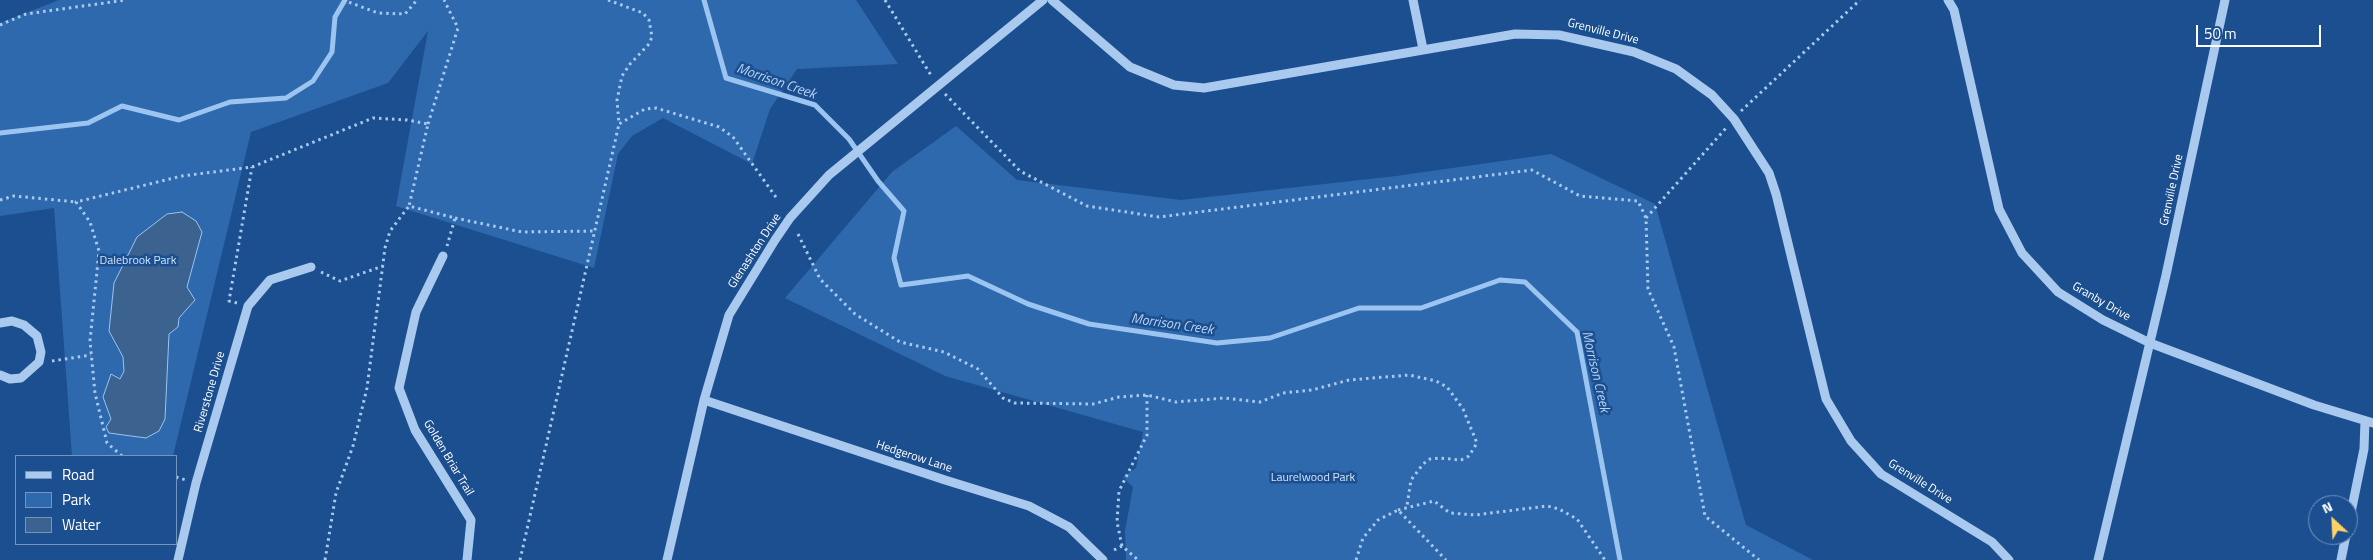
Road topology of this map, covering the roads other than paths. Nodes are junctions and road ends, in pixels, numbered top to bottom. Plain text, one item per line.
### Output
1 (1043, 0) edge
2 (1052, 0) edge
3 (1413, 0) edge
4 (1948, 0) edge
5 (2225, 0) edge
6 (1423, 48) junction
7 (444, 256) road end
8 (311, 267) road end
9 (0, 323) edge
10 (2150, 344) junction
11 (0, 374) edge
12 (704, 400) junction
13 (2369, 422) edge
14 (2355, 495) edge
15 (2344, 545) edge
16 (178, 560) edge
17 (467, 560) edge
18 (667, 560) edge
19 (1103, 560) edge
20 (2008, 560) edge
21 (2098, 560) edge
22 (2341, 560) edge

1 - 12 street, Glenashton Drive
2 - 6 street, Grenville Drive
3 - 6 street
4 - 10 street, Granby Drive
5 - 10 street, Grenville Drive
6 - 20 street, Grenville Drive
7 - 17 street, Golden Briar Trail
8 - 16 street, Riverstone Drive
9 - 11 street
10 - 13 street, Granby Drive
10 - 21 street, Grenville Drive
12 - 18 street, Glenashton Drive
12 - 19 street, Hedgerow Lane
13 - 14 street
15 - 22 street

